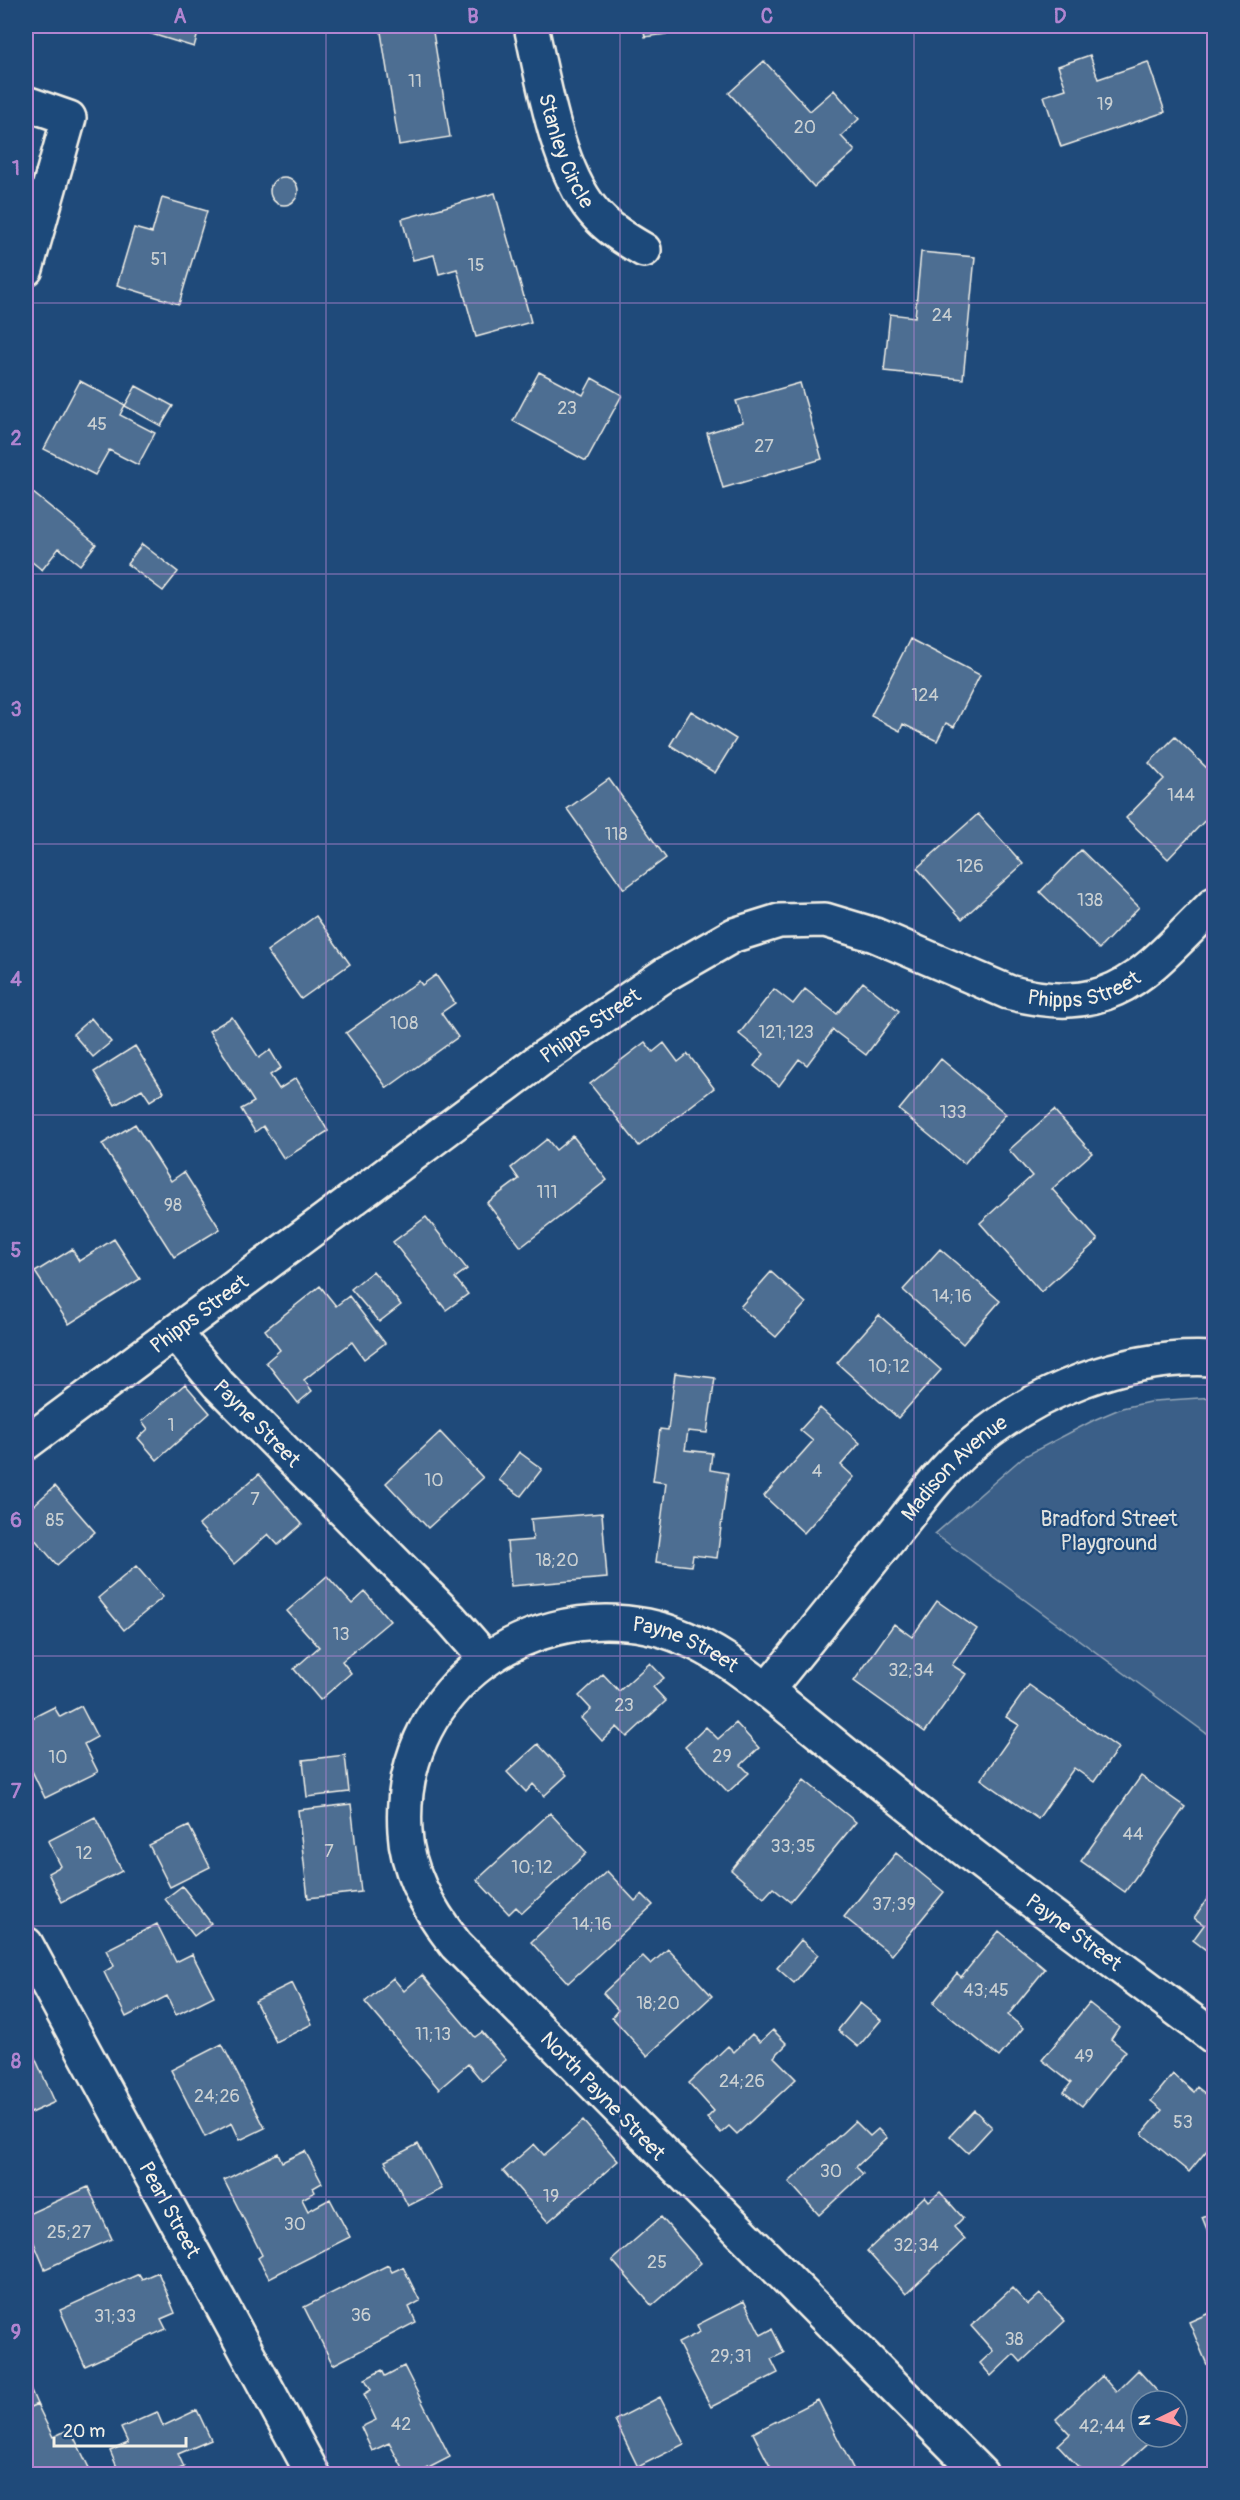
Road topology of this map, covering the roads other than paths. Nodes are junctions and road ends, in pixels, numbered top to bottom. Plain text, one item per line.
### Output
1 (531, 26) edge
2 (26, 103) edge
3 (644, 250) dead end
4 (26, 269) edge
5 (1215, 904) edge
6 (175, 1333) junction
7 (1215, 1359) edge
8 (26, 1443) edge
9 (486, 1659) junction
10 (767, 1690) junction
11 (26, 1944) edge
12 (1215, 2037) edge
13 (313, 2475) edge
14 (981, 2475) edge

1 - 3 street, Stanley Circle
2 - 4 street
5 - 6 street, Phipps Street
6 - 8 street, Phipps Street
6 - 9 street, Payne Street
7 - 10 street, Madison Avenue
9 - 10 street, Payne Street
9 - 14 street, North Payne Street
10 - 12 street, Payne Street
11 - 13 street, Pearl Street

